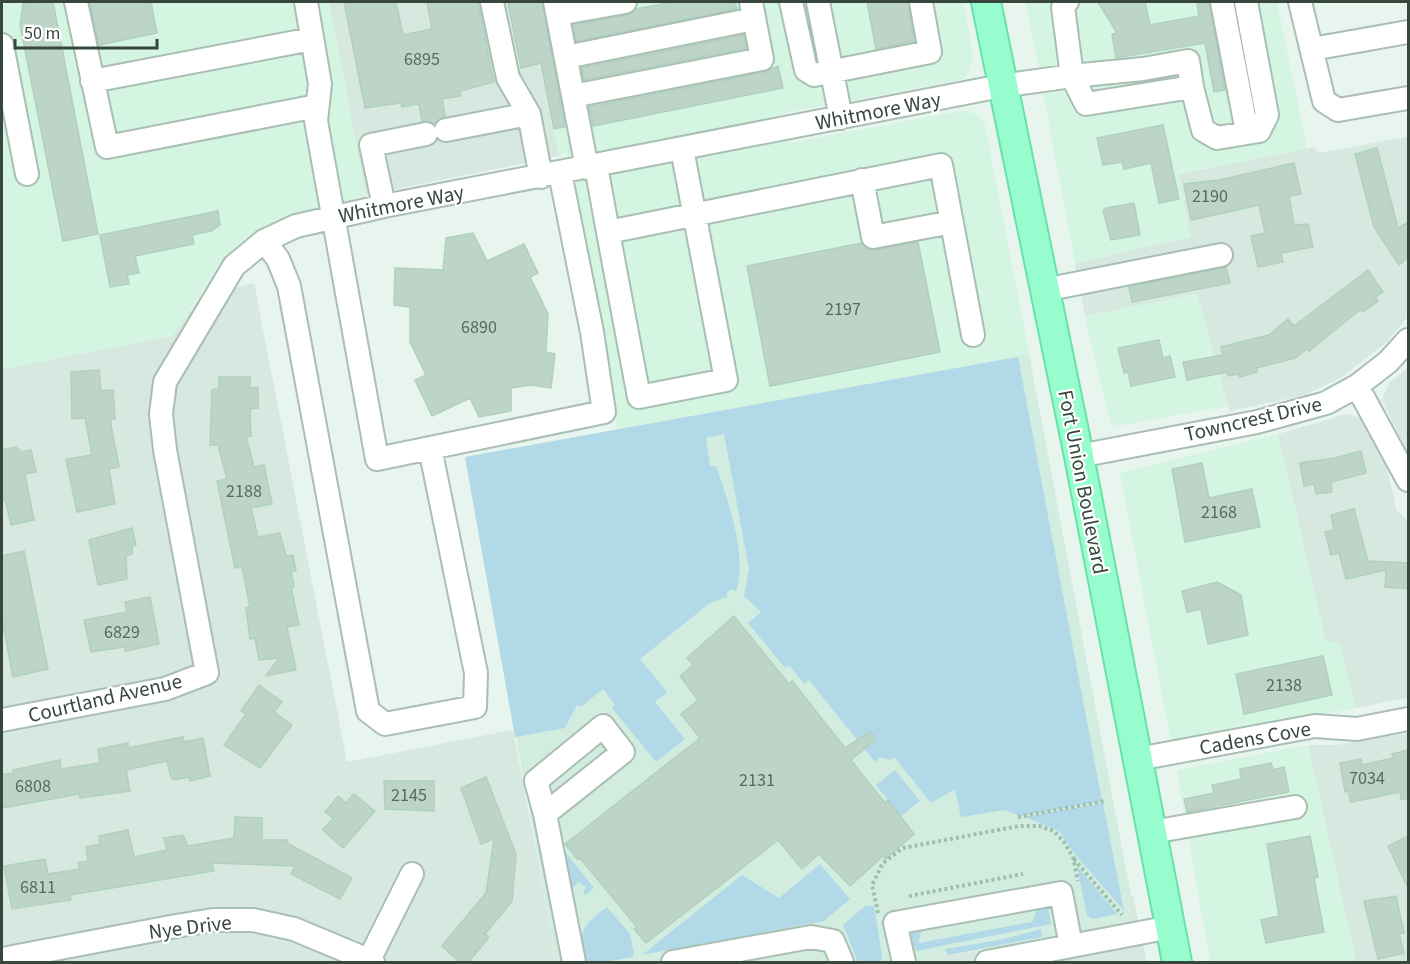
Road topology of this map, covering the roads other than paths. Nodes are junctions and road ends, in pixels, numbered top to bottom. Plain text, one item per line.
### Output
1 (76, 2) edge
2 (306, 2) edge
3 (492, 2) edge
4 (624, 2) edge
5 (791, 2) edge
6 (818, 2) edge
7 (921, 2) edge
8 (986, 2) edge
9 (1067, 2) edge
10 (1222, 2) edge
11 (1246, 2) edge
12 (1300, 2) edge
13 (557, 8) edge
14 (752, 10) edge
15 (1408, 32) edge
16 (312, 39) junction
17 (2, 45) edge
18 (1312, 49) junction
19 (566, 57) junction
20 (832, 71) junction
21 (92, 81) junction
22 (1076, 85) junction
23 (1001, 86) junction
24 (573, 96) junction
25 (1408, 98) edge
26 (317, 106) junction
27 (529, 114) junction
28 (841, 118) junction
29 (1247, 132) junction
30 (682, 149) junction
31 (591, 167) junction
32 (27, 174) dead end
33 (551, 175) junction
34 (862, 180) junction
35 (384, 206) junction
36 (694, 213) junction
37 (334, 217) junction
38 (952, 222) junction
39 (608, 232) junction
40 (264, 241) junction
41 (1221, 255) dead end
42 (1044, 290) junction
43 (973, 335) dead end
44 (1408, 340) edge
45 (1357, 386) junction
46 (430, 448) junction
47 (1078, 456) junction
48 (1408, 480) edge
49 (207, 673) joint
50 (1408, 719) edge
51 (2, 720) edge
52 (1138, 759) junction
53 (1295, 807) dead end
54 (545, 814) dead end
55 (1152, 832) junction
56 (412, 874) dead end
57 (1171, 927) junction
58 (1071, 946) junction
59 (2, 959) edge
60 (371, 961) edge
61 (574, 963) edge
62 (673, 963) edge
63 (842, 963) edge
64 (903, 963) edge
65 (987, 963) edge
66 (1177, 963) edge

1 - 21 street
2 - 16 street
3 - 27 street
4 - 13 street
5 - 20 street
6 - 20 street
7 - 20 street
8 - 23 main road, Fort Union Boulevard
9 - 22 street
10 - 29 street
11 - 29 street
12 - 18 street
13 - 19 street
14 - 19 street
14 - 24 street
15 - 18 street
16 - 21 street
16 - 26 street
17 - 32 street
18 - 25 street
19 - 24 street
20 - 28 street
21 - 26 street
22 - 23 street, Whitmore Way
22 - 29 street, Whitmore Way
23 - 28 street, Whitmore Way
23 - 42 main road, Fort Union Boulevard
24 - 31 street
26 - 37 street
27 - 33 street
27 - 35 street
28 - 30 street, Whitmore Way
30 - 31 street, Whitmore Way
30 - 36 street
31 - 33 street, Whitmore Way
31 - 39 street
33 - 35 street, Whitmore Way
33 - 46 street
34 - 36 street
34 - 38 street
34 - 38 street
35 - 37 street, Whitmore Way
36 - 39 street
36 - 39 street
37 - 40 street, Whitmore Way
37 - 46 street
38 - 43 street
40 - 46 street
40 - 49 street, Whitmore Way
41 - 42 street
42 - 47 main road, Fort Union Boulevard
44 - 45 street, Towncrest Drive
45 - 47 street, Towncrest Drive
45 - 48 street
47 - 52 main road, Fort Union Boulevard
49 - 51 street, Courtland Avenue
50 - 52 street, Cadens Cove
52 - 55 main road, Fort Union Boulevard
53 - 55 street
54 - 61 street
55 - 57 main road, Fort Union Boulevard
56 - 60 street
57 - 58 street
57 - 66 main road, Fort Union Boulevard
58 - 64 street
58 - 65 street
59 - 60 street, Nye Drive
62 - 63 street

